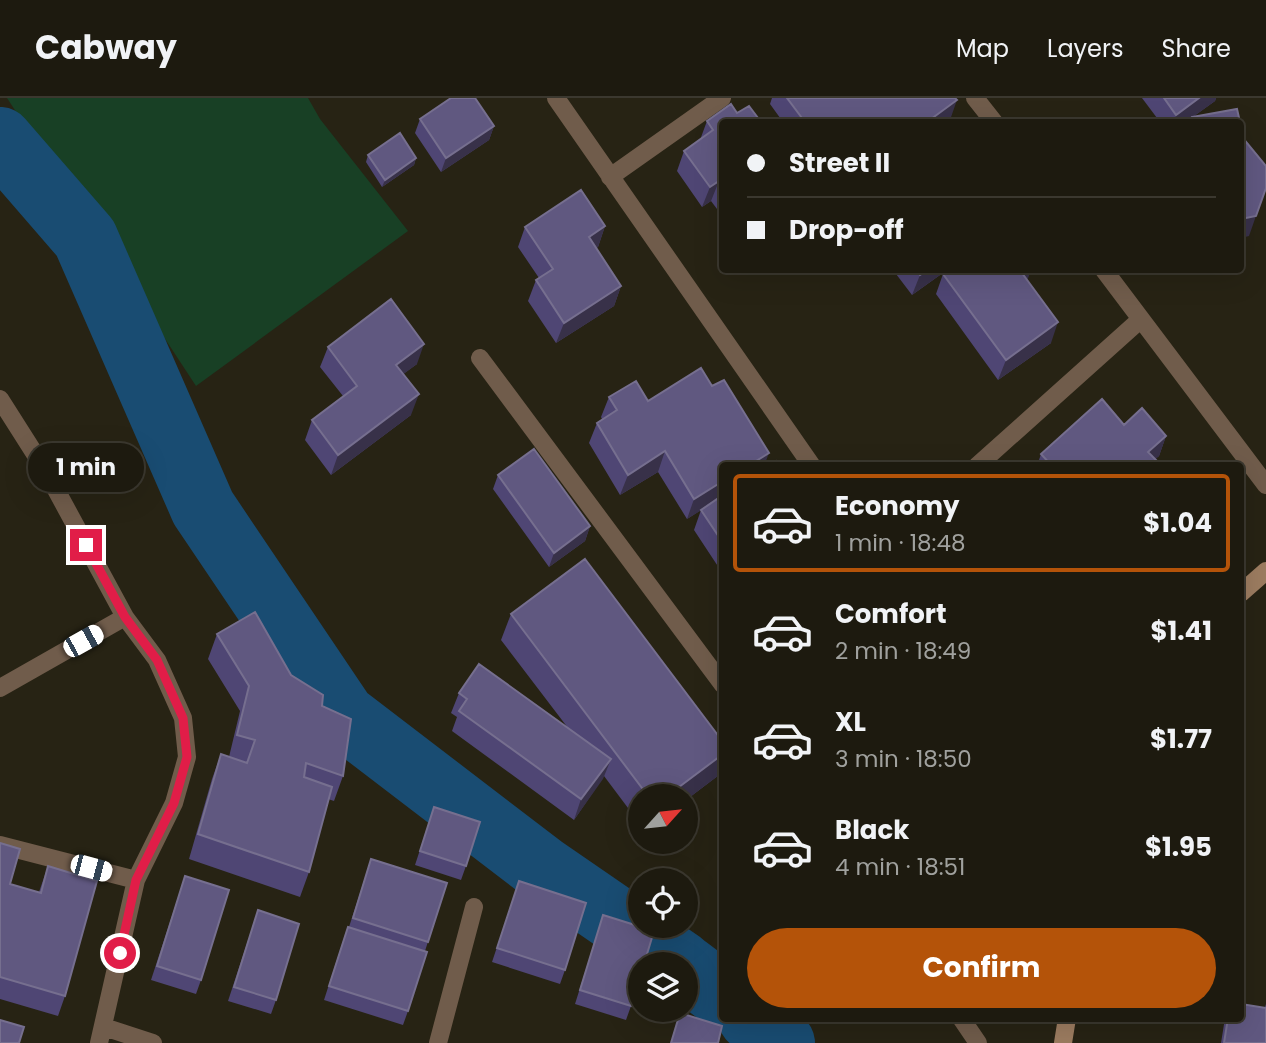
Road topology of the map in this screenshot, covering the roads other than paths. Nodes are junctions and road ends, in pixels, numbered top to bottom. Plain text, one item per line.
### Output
1 (556, 98) edge
2 (722, 98) edge
3 (975, 98) edge
4 (992, 119) edge
5 (610, 177) junction
6 (1106, 273) edge
7 (1141, 319) junction
8 (480, 358) dead end
9 (0, 399) edge
10 (809, 462) edge
11 (981, 462) edge
12 (1266, 485) edge
13 (1266, 571) edge
14 (1244, 590) edge
15 (125, 617) junction
16 (719, 680) edge
17 (0, 688) edge
18 (0, 845) edge
19 (136, 880) junction
20 (474, 907) dead end
21 (964, 1022) edge
22 (1066, 1022) edge
23 (101, 1035) edge
24 (153, 1043) edge
25 (438, 1043) edge
26 (978, 1043) edge
27 (1063, 1043) edge

1 - 5 street
2 - 5 street
3 - 4 street
5 - 10 street
6 - 7 street
7 - 11 street
7 - 12 street
8 - 16 street
9 - 15 street
13 - 14 street
15 - 17 street
15 - 19 street
18 - 19 street
19 - 23 street
20 - 25 street
21 - 26 street
22 - 27 street
23 - 24 street

